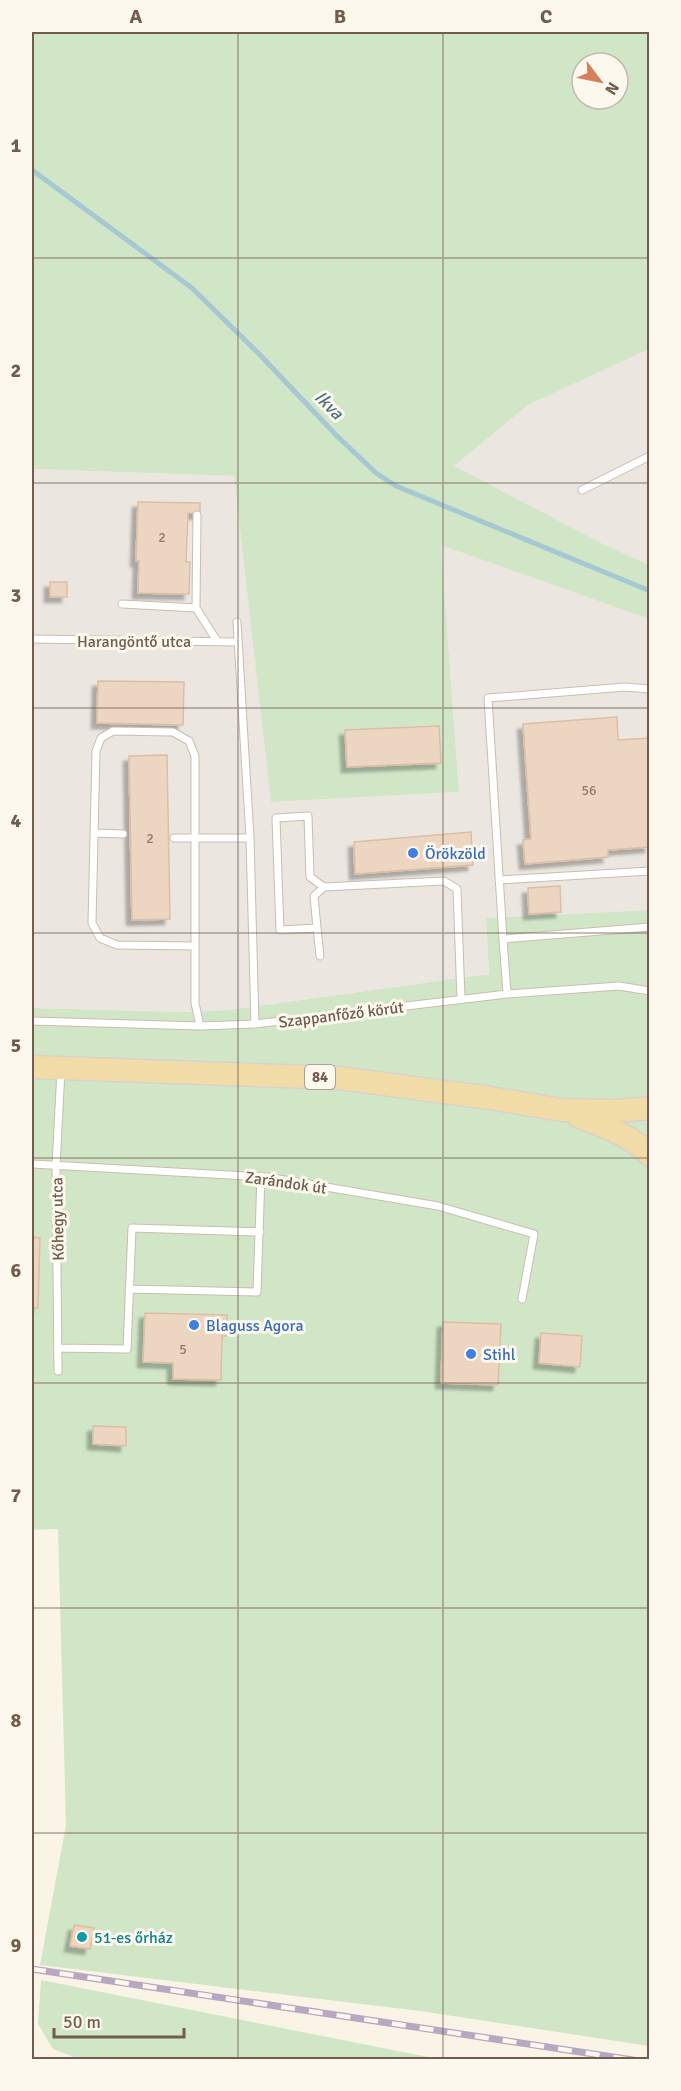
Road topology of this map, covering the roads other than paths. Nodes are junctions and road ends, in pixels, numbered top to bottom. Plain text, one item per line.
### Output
1 (650, 456) edge
2 (582, 490) dead end
3 (197, 515) dead end
4 (122, 604) dead end
5 (196, 608) junction
6 (237, 622) dead end
7 (32, 639) edge
8 (217, 641) junction
9 (237, 642) junction
10 (650, 689) edge
11 (94, 833) junction
12 (123, 834) dead end
13 (174, 838) dead end
14 (250, 838) junction
15 (195, 839) junction
16 (650, 871) edge
17 (499, 880) junction
18 (324, 887) junction
19 (650, 927) edge
20 (317, 928) junction
21 (503, 939) junction
22 (195, 946) junction
23 (320, 956) dead end
24 (650, 991) edge
25 (507, 994) junction
26 (461, 999) junction
27 (32, 1021) edge
28 (255, 1024) junction
29 (200, 1026) junction
30 (32, 1067) edge
31 (61, 1068) junction
32 (650, 1108) edge
33 (562, 1110) junction
34 (650, 1155) edge
35 (32, 1164) edge
36 (56, 1166) junction
37 (261, 1176) junction
38 (260, 1232) junction
39 (129, 1289) junction
40 (522, 1299) dead end
41 (58, 1348) junction
42 (58, 1371) dead end

1 - 2 lane
3 - 5 lane
4 - 5 lane
5 - 8 lane
6 - 9 lane
7 - 8 lane, Harangöntő utca
8 - 9 lane, Harangöntő utca
9 - 14 lane
10 - 17 lane
11 - 12 lane
11 - 15 lane
11 - 22 lane
13 - 15 lane
14 - 15 lane
14 - 28 lane
15 - 22 lane
16 - 17 lane
17 - 21 lane
18 - 20 lane
18 - 20 lane
18 - 26 lane
19 - 21 lane
20 - 23 lane
21 - 25 lane
22 - 29 lane
24 - 25 lane, Szappanfőző körút
25 - 26 lane, Szappanfőző körút
26 - 28 lane, Szappanfőző körút
27 - 29 lane, Szappanfőző körút
28 - 29 lane, Szappanfőző körút
30 - 31 main road, 84
31 - 33 main road, 84
31 - 36 lane, Kőhegy utca
32 - 33 main road, 84
33 - 34 main road, 84
35 - 36 lane, Zarándok út
36 - 37 lane, Zarándok út
36 - 41 lane, Kőhegy utca
37 - 38 lane
37 - 40 lane, Zarándok út
38 - 39 lane
38 - 39 lane
39 - 41 lane
41 - 42 lane, Kőhegy utca

